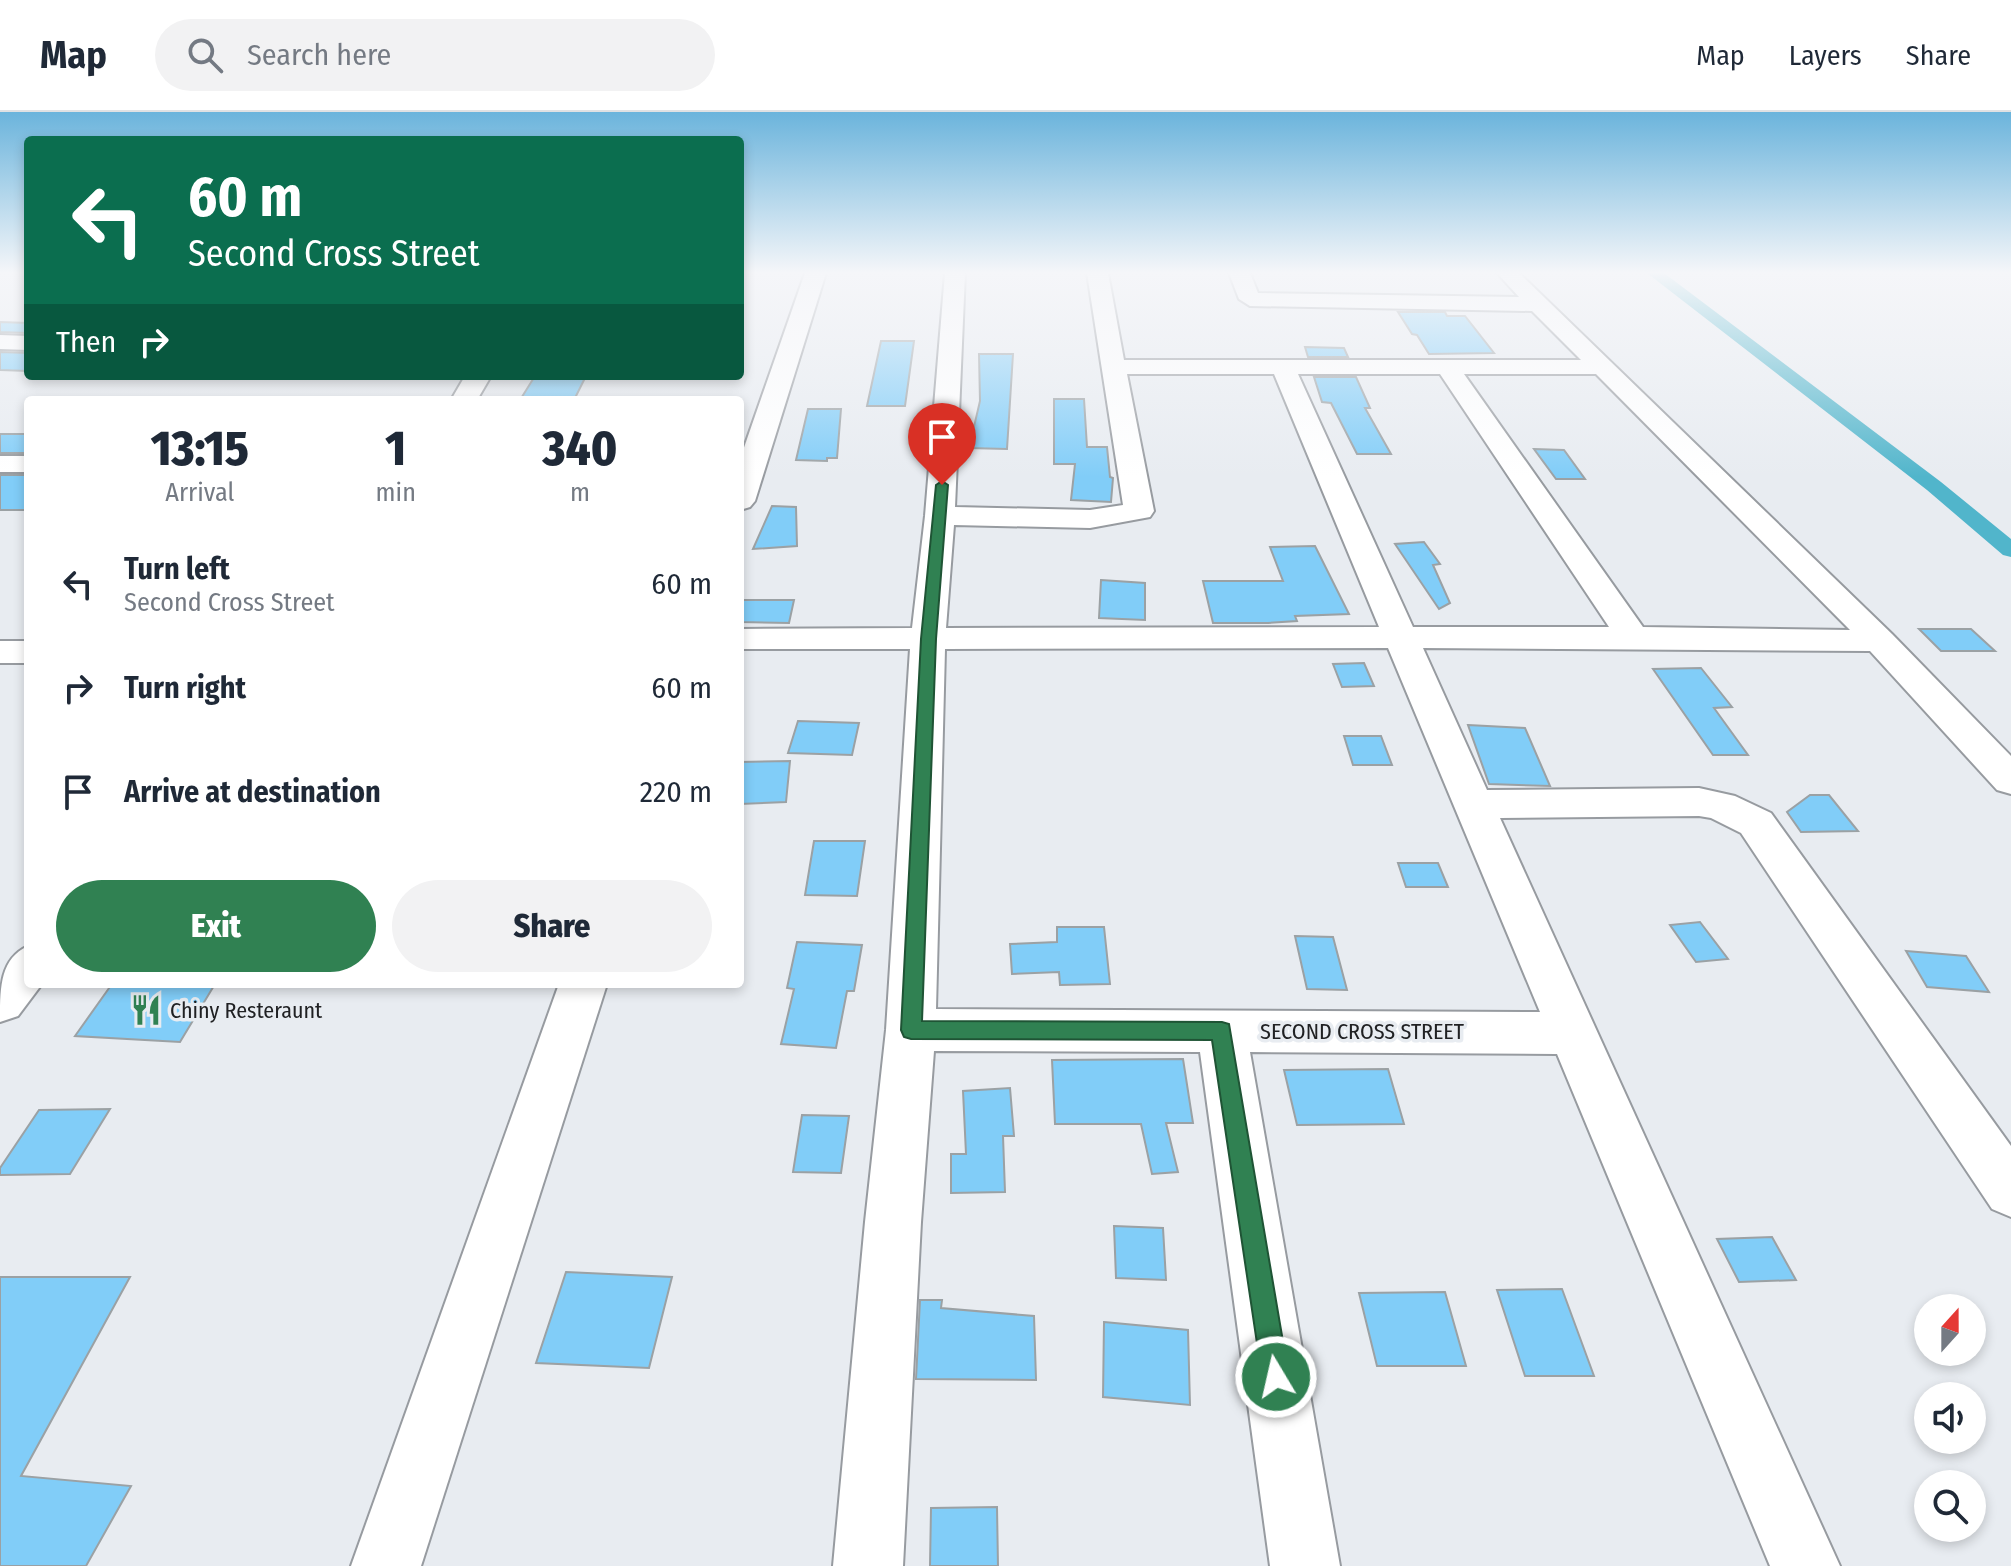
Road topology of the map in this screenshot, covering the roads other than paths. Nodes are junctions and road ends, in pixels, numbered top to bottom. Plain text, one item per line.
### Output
1 (793, 341) edge
2 (951, 341) edge
3 (1110, 341) edge
4 (1575, 341) edge
5 (0, 342) edge
6 (24, 343) edge
7 (1282, 365) junction
8 (1115, 367) junction
9 (1447, 367) junction
10 (1602, 367) junction
11 (0, 464) edge
12 (24, 464) edge
13 (744, 489) edge
14 (940, 516) junction
15 (1402, 637) junction
16 (1633, 637) junction
17 (744, 639) edge
18 (928, 639) junction
19 (1880, 641) junction
20 (0, 652) edge
21 (24, 652) edge
22 (2011, 780) edge
23 (1473, 804) junction
24 (582, 988) edge
25 (911, 1030) junction
26 (1222, 1031) junction
27 (1572, 1033) junction
28 (2011, 1191) edge
29 (386, 1566) edge
30 (868, 1566) edge
31 (1305, 1566) edge
32 (1805, 1566) edge

1 - 13 street
2 - 14 street
3 - 8 street
4 - 10 street
5 - 6 street
7 - 8 street
7 - 9 street
7 - 15 street
8 - 14 street
9 - 10 street
9 - 16 street
10 - 19 street
11 - 12 street
14 - 18 street
15 - 16 street
15 - 18 street
15 - 23 street
16 - 19 street
17 - 18 street
18 - 25 street
19 - 22 street
20 - 21 street
23 - 27 street
23 - 28 street
24 - 29 street
25 - 26 street, SECOND CROSS STREET
25 - 30 street
26 - 27 street, SECOND CROSS STREET
26 - 31 street
27 - 32 street

